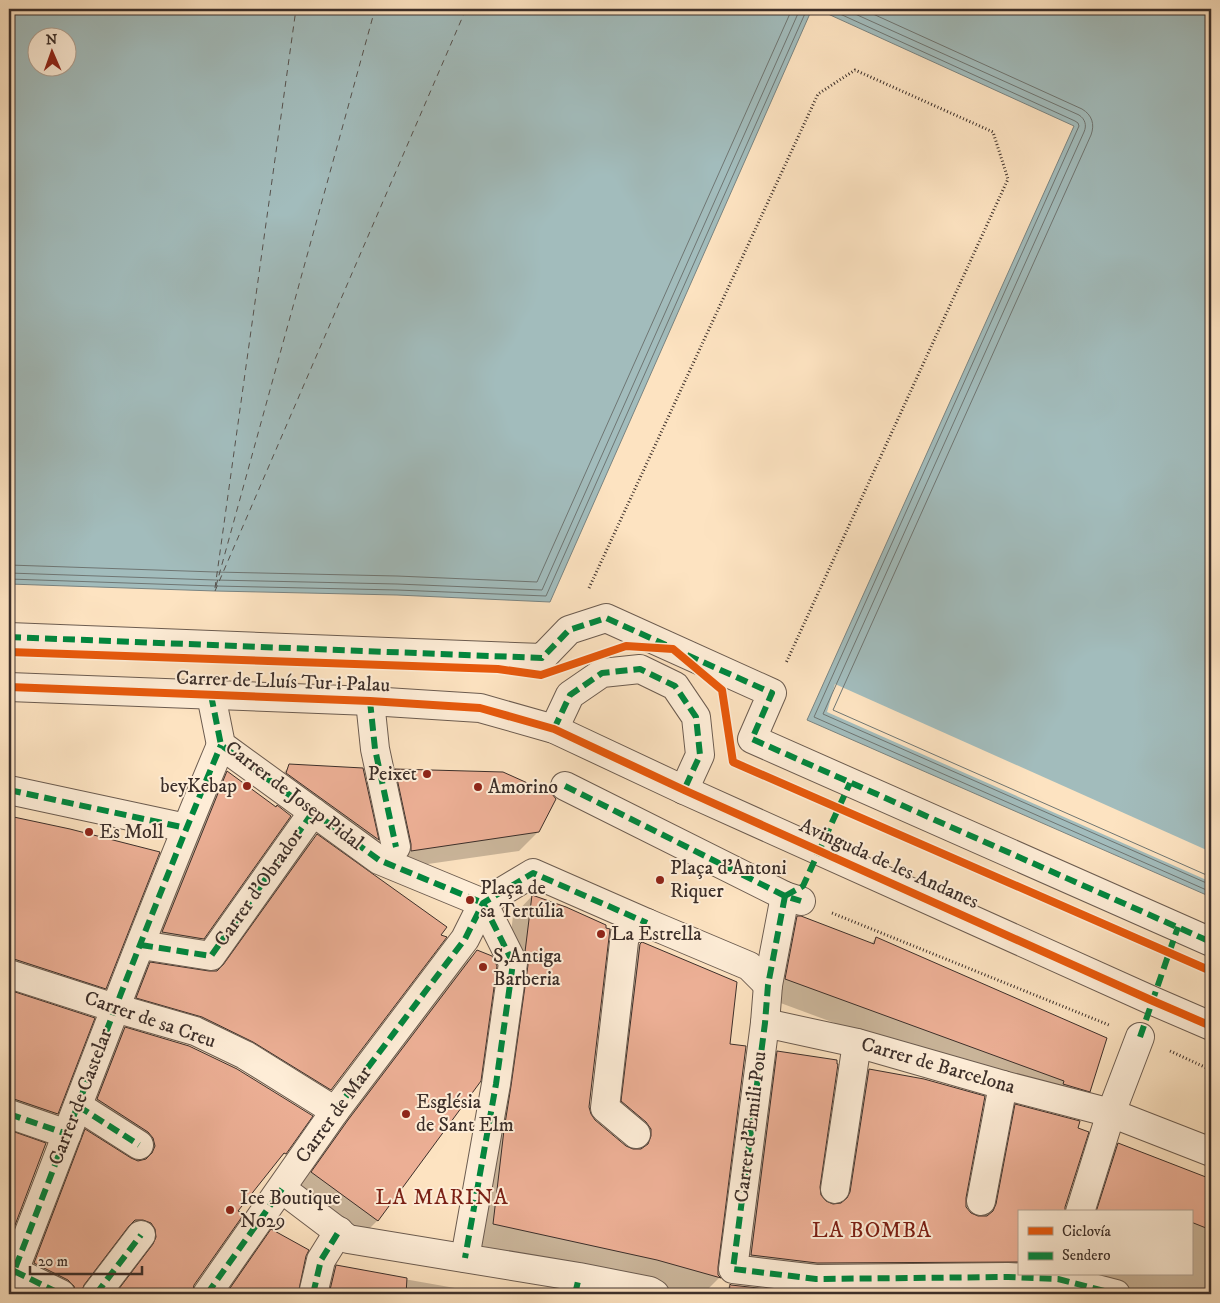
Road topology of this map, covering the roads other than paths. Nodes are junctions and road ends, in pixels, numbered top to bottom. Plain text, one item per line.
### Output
1 (9, 637) edge
2 (9, 687) edge
3 (211, 696) junction
4 (370, 701) junction
5 (554, 729) junction
6 (221, 745) junction
7 (565, 786) dead end
8 (9, 790) edge
9 (684, 790) junction
10 (313, 812) junction
11 (186, 828) junction
12 (388, 854) junction
13 (484, 903) junction
14 (636, 928) junction
15 (1211, 942) edge
16 (140, 945) junction
17 (9, 974) edge
18 (768, 985) junction
19 (115, 1008) junction
20 (765, 1023) junction
21 (1211, 1026) edge
22 (1140, 1037) road end
23 (857, 1043) junction
24 (1003, 1085) junction
25 (78, 1106) junction
26 (335, 1111) junction
27 (1111, 1113) junction
28 (9, 1114) edge
29 (67, 1134) junction
30 (636, 1134) dead end
31 (139, 1145) dead end
32 (1211, 1152) edge
33 (282, 1188) junction
34 (836, 1189) dead end
35 (981, 1200) dead end
36 (1081, 1210) edge
37 (339, 1231) junction
38 (141, 1236) dead end
39 (465, 1258) junction
40 (1059, 1277) edge
41 (11, 1278) edge
42 (577, 1286) edge
43 (61, 1294) edge
44 (96, 1294) edge
45 (207, 1294) edge
46 (313, 1294) edge
47 (655, 1294) edge
48 (1116, 1294) edge

1 - 15 street
2 - 3 street, Carrer de Lluís Tur i Palau
3 - 4 street, Carrer de Lluís Tur i Palau
3 - 6 street, Carrer de Josep Pidal
4 - 5 street, Carrer de Lluís Tur i Palau
4 - 12 street
5 - 9 street, Avinguda de les Andanes
5 - 9 street
6 - 10 street, Carrer de Josep Pidal
6 - 11 street
7 - 18 street
8 - 11 street
9 - 21 street, Avinguda de les Andanes
10 - 12 street, Carrer de Josep Pidal
10 - 16 street, Carrer d'Obrador
11 - 16 street, Carrer de Castelar
12 - 13 street
13 - 14 street
13 - 26 street, Carrer de Mar
13 - 39 street
14 - 18 street
14 - 30 street
16 - 19 street, Carrer de Castelar
17 - 19 street, Carrer de sa Creu
18 - 20 street, Carrer d'Emili Pou
19 - 25 street, Carrer de Castelar
19 - 26 street, Carrer de sa Creu
20 - 23 street, Carrer de Barcelona
20 - 40 street, Carrer d'Emili Pou
22 - 27 street
23 - 24 street, Carrer de Barcelona
23 - 34 street
24 - 27 street, Carrer de Barcelona
24 - 35 street
25 - 29 street, Carrer de Castelar
25 - 31 street
26 - 33 street, Carrer de Mar
27 - 32 street, Carrer de Barcelona
27 - 36 street
28 - 29 street
29 - 41 street, Carrer de Castelar
33 - 37 street
33 - 45 street, Carrer de Mar
37 - 39 street
37 - 46 street
38 - 44 street
39 - 42 street
40 - 48 street
41 - 43 street
42 - 47 street

